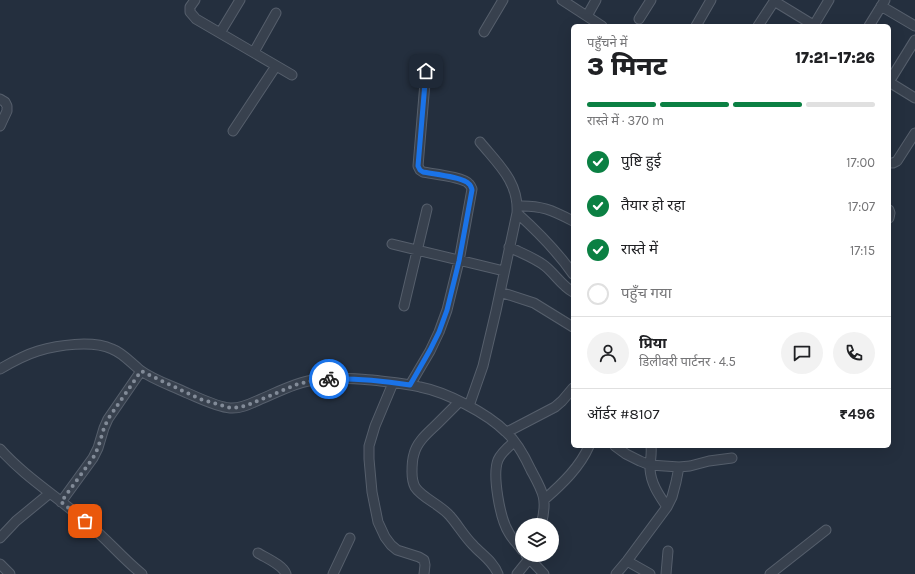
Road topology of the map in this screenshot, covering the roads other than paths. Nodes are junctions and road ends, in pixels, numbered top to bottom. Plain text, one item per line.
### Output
1 (195, 0) edge
2 (240, 0) edge
3 (503, 0) edge
4 (562, 0) edge
5 (596, 0) edge
6 (651, 0) edge
7 (711, 0) edge
8 (774, 0) edge
9 (829, 0) edge
10 (883, 3) edge
11 (276, 13) dead end
12 (587, 16) junction
13 (639, 19) dead end
14 (599, 24) edge
15 (697, 24) edge
16 (759, 24) edge
17 (811, 24) edge
18 (815, 24) edge
19 (870, 24) edge
20 (915, 26) edge
21 (484, 32) dead end
22 (220, 33) junction
23 (915, 40) edge
24 (254, 52) junction
25 (276, 66) junction
26 (426, 71) dead end
27 (292, 75) dead end
28 (891, 79) edge
29 (891, 83) edge
30 (915, 98) edge
31 (0, 99) edge
32 (0, 126) edge
33 (233, 131) dead end
34 (915, 133) edge
35 (480, 142) dead end
36 (891, 163) edge
37 (427, 209) dead end
38 (517, 209) junction
39 (571, 220) edge
40 (392, 244) dead end
41 (509, 246) junction
42 (418, 250) junction
43 (459, 261) junction
44 (504, 271) junction
45 (571, 271) edge
46 (571, 291) edge
47 (500, 292) junction
48 (404, 306) dead end
49 (571, 326) edge
50 (0, 369) edge
51 (141, 371) junction
52 (393, 383) junction
53 (410, 385) junction
54 (571, 390) edge
55 (459, 402) junction
56 (469, 406) junction
57 (507, 432) junction
58 (514, 442) junction
59 (588, 448) edge
60 (618, 448) edge
61 (651, 448) edge
62 (0, 449) edge
63 (732, 458) dead end
64 (650, 465) junction
65 (679, 467) junction
66 (50, 493) junction
67 (545, 498) junction
68 (61, 502) junction
69 (667, 507) junction
70 (543, 518) edge
71 (826, 530) dead end
72 (0, 538) edge
73 (350, 538) dead end
74 (515, 541) edge
75 (668, 551) dead end
76 (258, 553) dead end
77 (628, 561) junction
78 (525, 562) edge
79 (534, 562) edge
80 (0, 564) edge
81 (10, 574) edge
82 (142, 574) edge
83 (286, 574) edge
84 (333, 574) edge
85 (424, 574) edge
86 (498, 574) edge
87 (517, 574) edge
88 (544, 574) edge
89 (616, 574) edge
90 (650, 574) edge
91 (666, 574) edge
92 (770, 574) edge

1 - 22 street
2 - 22 street
3 - 21 street
4 - 12 street
5 - 12 street
6 - 13 street
7 - 15 street
8 - 16 street
8 - 17 street
9 - 18 street
10 - 19 street
10 - 20 street
11 - 24 street
12 - 14 street
22 - 24 street
23 - 28 street
24 - 25 street
25 - 27 street
25 - 33 street
26 - 43 street
29 - 30 street
31 - 32 street
34 - 36 street
35 - 38 street
37 - 42 street
38 - 39 street
38 - 41 street
38 - 45 street
40 - 42 street
41 - 44 street
41 - 46 street
42 - 43 street
42 - 48 street
43 - 44 street
43 - 53 street
44 - 47 street
47 - 49 street
47 - 56 street
50 - 51 street
51 - 52 street
51 - 68 street
52 - 53 street
52 - 85 street
53 - 55 street
54 - 57 street
55 - 56 street
55 - 86 street
56 - 57 street
57 - 58 street
58 - 67 street
58 - 74 street
59 - 67 street
60 - 64 street
61 - 64 street
62 - 66 street
63 - 65 street
64 - 65 street
64 - 69 street
65 - 69 street
66 - 68 street
66 - 72 street
67 - 70 street
68 - 82 street
69 - 77 street
71 - 92 street
73 - 84 street
75 - 91 street
76 - 83 street
77 - 89 street
77 - 90 street
78 - 87 street
79 - 88 street
80 - 81 street

